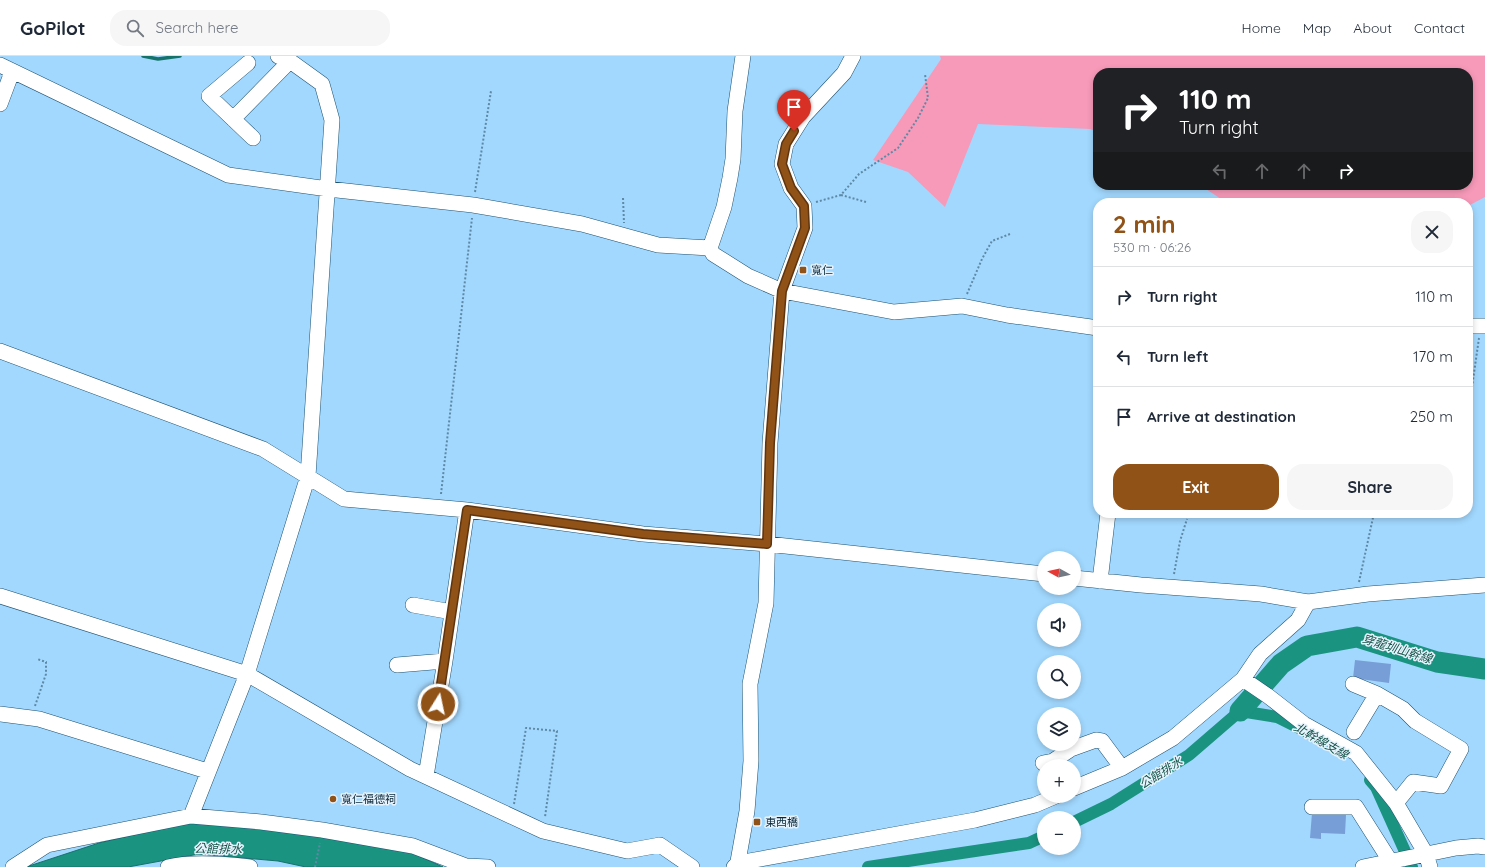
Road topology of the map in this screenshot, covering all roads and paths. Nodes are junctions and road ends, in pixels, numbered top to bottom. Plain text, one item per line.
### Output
1 (743, 56) edge
2 (853, 56) edge
3 (284, 58) edge
4 (248, 63) dead end
5 (6, 69) edge
6 (925, 74) dead end
7 (491, 90) dead end
8 (0, 104) edge
9 (233, 120) junction
10 (252, 138) dead end
11 (328, 189) junction
12 (841, 195) junction
13 (623, 198) dead end
14 (866, 202) dead end
15 (473, 205) junction
16 (804, 206) junction
17 (1010, 234) dead end
18 (625, 236) junction
19 (710, 248) junction
20 (782, 291) junction
21 (962, 306) junction
22 (1478, 326) edge
23 (1093, 327) edge
24 (0, 351) edge
25 (1473, 373) edge
26 (308, 476) junction
27 (440, 508) junction
28 (467, 510) junction
29 (1107, 518) edge
30 (1373, 518) edge
31 (1187, 519) dead end
32 (767, 544) junction
33 (1037, 573) edge
34 (1081, 579) edge
35 (1100, 581) junction
36 (1485, 585) edge
37 (1172, 587) junction
38 (0, 596) edge
39 (1356, 596) junction
40 (1308, 602) junction
41 (413, 605) dead end
42 (452, 612) junction
43 (37, 659) dead end
44 (445, 662) junction
45 (397, 665) dead end
46 (246, 674) junction
47 (1243, 679) junction
48 (1353, 684) dead end
49 (1377, 694) junction
50 (0, 714) edge
51 (30, 718) junction
52 (1354, 732) dead end
53 (1056, 759) edge
54 (1122, 768) junction
55 (207, 771) junction
56 (426, 776) junction
57 (1081, 785) edge
58 (1040, 803) edge
59 (1396, 803) junction
60 (1312, 807) dead end
61 (512, 815) junction
62 (191, 816) junction
63 (322, 830) junction
64 (543, 831) junction
65 (1485, 847) edge
66 (1428, 861) edge
67 (1393, 865) edge
68 (736, 866) edge
69 (13, 867) edge
70 (168, 867) edge
71 (250, 867) edge
72 (314, 867) edge
73 (488, 867) edge
74 (692, 867) edge
75 (1363, 867) edge

1 - 19 street
2 - 16 street
3 - 9 street
3 - 11 street
4 - 9 street
5 - 8 street
5 - 11 street
6 - 12 path
7 - 15 path
9 - 10 street
11 - 15 street
11 - 26 street
12 - 14 path
12 - 16 path
13 - 18 path
15 - 18 street
15 - 27 path
16 - 20 street
17 - 21 path
18 - 19 street
19 - 20 street
20 - 21 street
20 - 32 street
21 - 23 street
22 - 25 path
24 - 26 street
26 - 27 street
26 - 46 street
27 - 28 street
28 - 32 street
28 - 42 street
29 - 35 street
30 - 39 path
31 - 37 path
32 - 33 street
32 - 68 street
34 - 35 street
35 - 37 street
36 - 39 street
37 - 40 street
38 - 46 street
39 - 40 street
40 - 47 street
41 - 42 street
42 - 44 street
43 - 51 path
44 - 45 street
44 - 56 street
46 - 55 street
46 - 56 street
47 - 54 street
47 - 59 street
48 - 49 street
49 - 52 street
49 - 59 street
50 - 51 street
51 - 55 street
53 - 54 street
54 - 57 street
55 - 62 street
56 - 61 street
58 - 68 street
59 - 66 street
60 - 67 street
61 - 64 street
61 - 64 path
62 - 63 street
62 - 69 street
63 - 72 path
63 - 73 street
64 - 74 street
65 - 66 street
66 - 67 street
67 - 75 street
70 - 71 street

